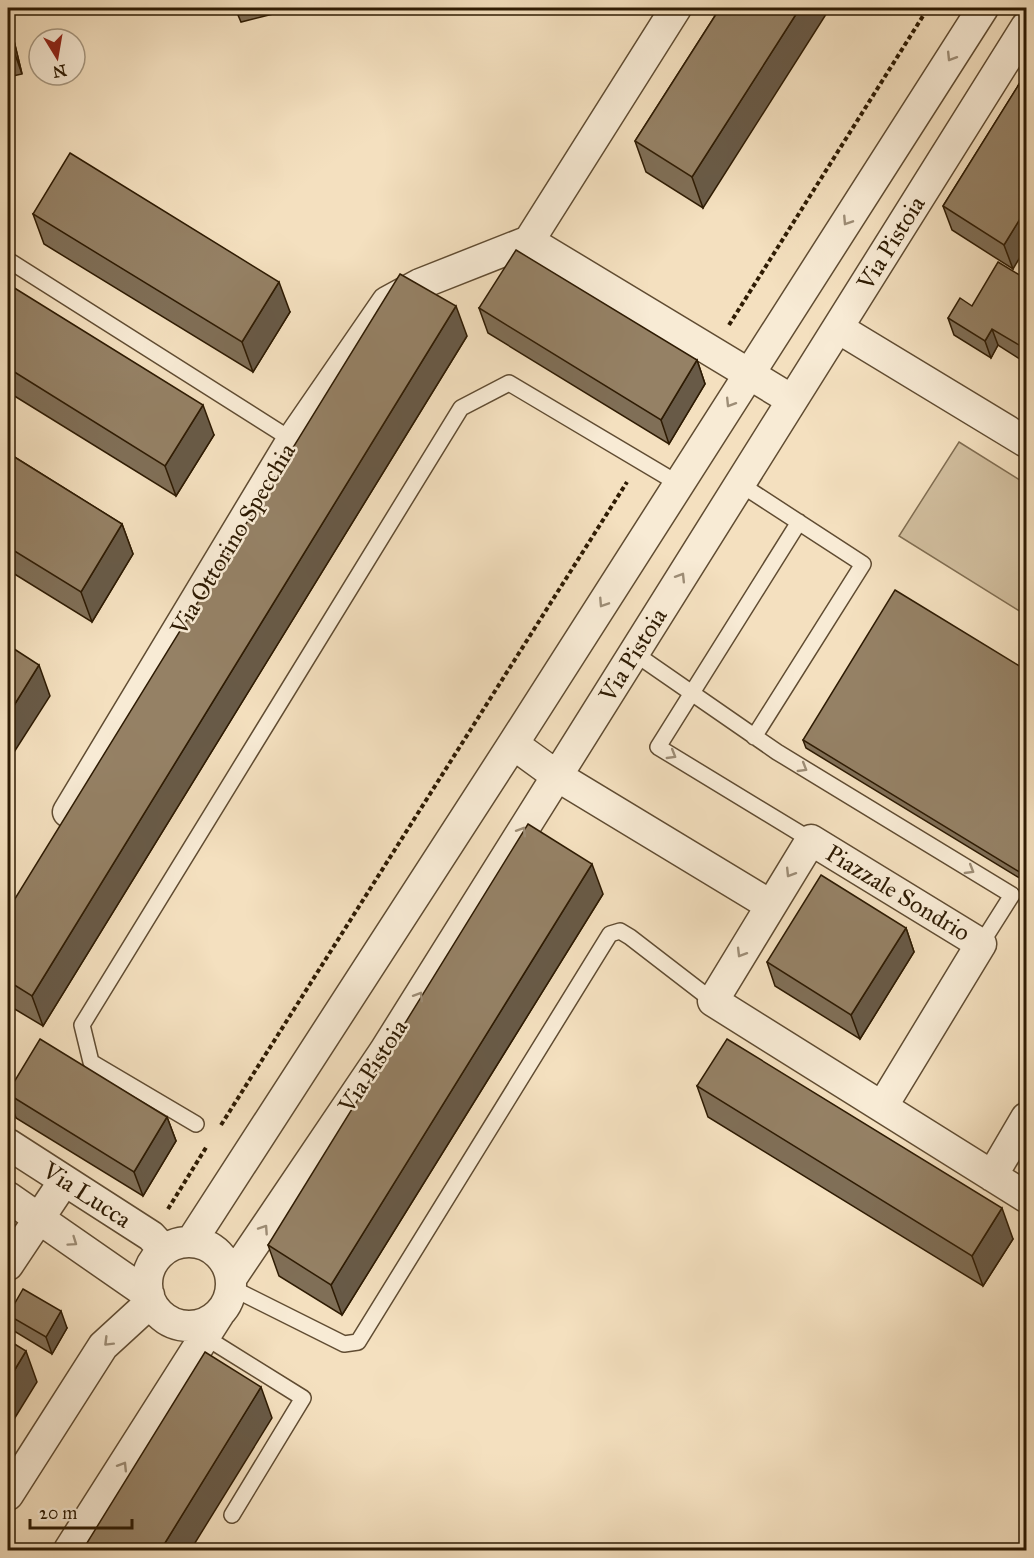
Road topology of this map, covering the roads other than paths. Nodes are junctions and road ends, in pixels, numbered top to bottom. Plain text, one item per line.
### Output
1 (676, 8) edge
2 (983, 8) edge
3 (1026, 27) edge
4 (529, 241) junction
5 (8, 260) edge
6 (838, 328) junction
7 (750, 373) junction
8 (792, 400) junction
9 (292, 440) junction
10 (1026, 442) edge
11 (680, 484) junction
12 (740, 484) junction
13 (799, 522) junction
14 (634, 653) junction
15 (691, 693) junction
16 (754, 737) junction
17 (513, 744) junction
18 (557, 776) junction
19 (56, 832) edge
20 (811, 840) junction
21 (770, 905) junction
22 (981, 944) junction
23 (713, 1001) junction
24 (882, 1107) junction
25 (1026, 1118) edge
26 (196, 1124) dead end
27 (8, 1144) edge
28 (992, 1176) junction
29 (64, 1180) junction
30 (8, 1197) edge
31 (1026, 1197) edge
32 (39, 1218) junction
33 (169, 1242) junction
34 (10, 1254) edge
35 (150, 1299) junction
36 (222, 1304) junction
37 (8, 1495) edge
38 (232, 1515) dead end
39 (69, 1551) edge

1 - 4 street
2 -> 7 street, Via Pistoia
3 - 6 street, Via Pistoia
4 - 7 street
4 - 9 street, Via Ottorino Specchia
5 - 9 lane
6 - 8 street, Via Pistoia
6 - 10 street
7 - 8 street
7 -> 11 street, Via Pistoia
8 - 12 street, Via Pistoia
9 - 19 street, Via Ottorino Specchia
11 -> 17 street, Via Pistoia
11 - 26 lane
12 - 13 lane
14 -> 12 street, Via Pistoia
13 - 15 lane
13 - 16 lane
14 - 15 lane
14 - 18 street, Via Pistoia
15 - 16 lane
15 -> 20 lane
16 -> 22 lane
17 - 18 street
17 - 33 street, Via Pistoia
18 - 21 street
36 -> 18 street, Via Pistoia
20 -> 21 street, Piazzale Sondrio
20 - 22 street, Piazzale Sondrio
21 -> 23 street, Piazzale Sondrio
22 - 24 street, Piazzale Sondrio
23 - 24 street
23 - 36 lane
24 - 28 street
25 - 28 street
27 - 29 street, Via Lucca
28 - 31 street
29 - 32 street
29 - 33 street, Via Lucca
30 - 32 street, Via Lucca
32 - 34 street
32 -> 35 street, Via Lucca
33 - 35 street
33 - 36 street
35 - 36 street
35 -> 37 street
36 - 38 lane
39 -> 36 street, Via Pistoia

